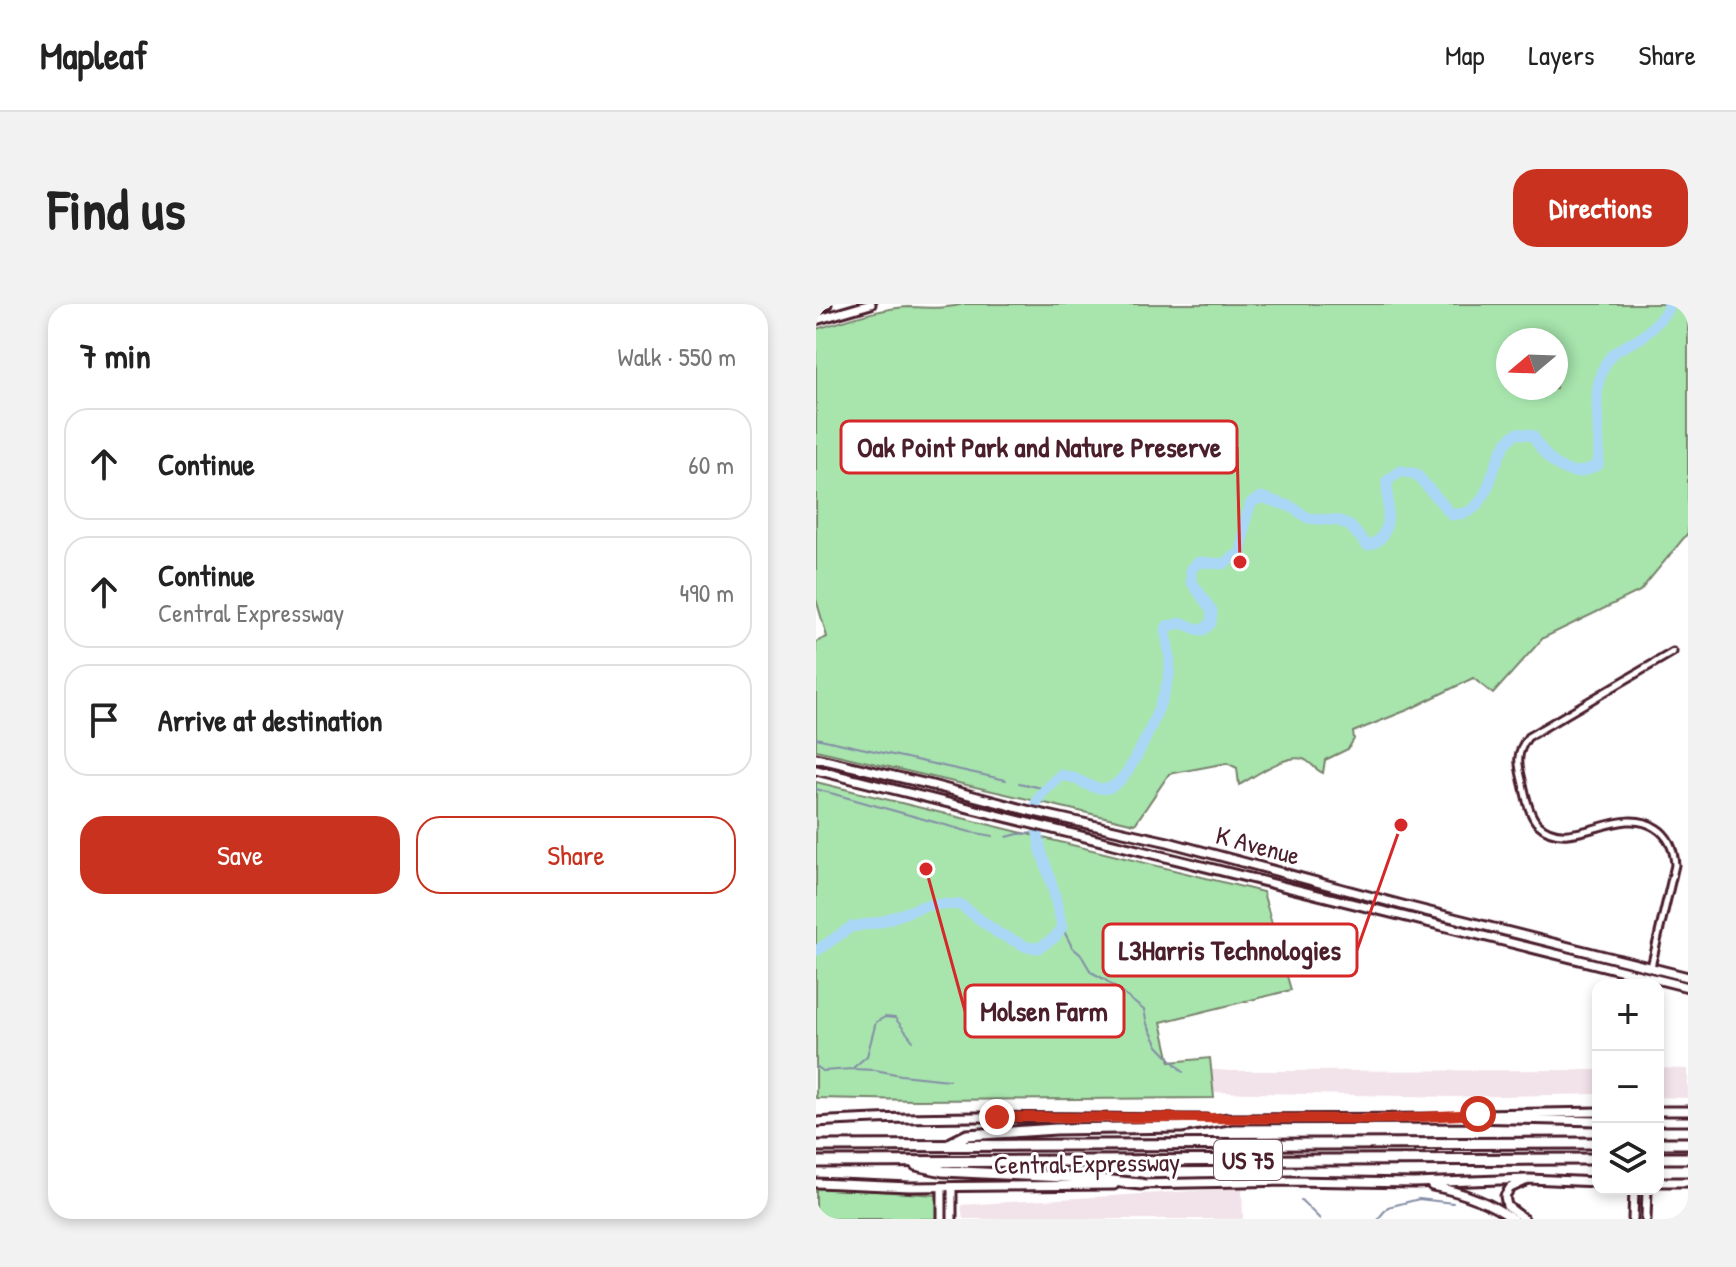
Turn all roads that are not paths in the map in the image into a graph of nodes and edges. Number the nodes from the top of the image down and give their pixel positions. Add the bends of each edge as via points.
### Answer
1 (827, 304) edge
2 (871, 304) edge
3 (816, 307) edge
4 (816, 320) edge
5 (1673, 652) dead end
6 (816, 758) edge
7 (816, 770) edge
8 (1233, 859) junction
9 (1229, 874) junction
10 (1342, 888) junction
11 (1340, 900) junction
12 (1433, 912) junction
13 (1431, 922) junction
14 (1651, 968) junction
15 (1688, 977) edge
16 (1638, 979) edge
17 (1643, 979) edge
18 (1656, 979) edge
19 (1664, 983) edge
20 (1688, 987) edge
21 (1664, 1111) edge
22 (1688, 1111) edge
23 (1592, 1112) edge
24 (1429, 1118) junction
25 (1228, 1119) junction
26 (1592, 1121) edge
27 (1664, 1121) edge
28 (1688, 1121) edge
29 (816, 1122) edge
30 (1592, 1143) edge
31 (1664, 1143) edge
32 (1688, 1143) edge
33 (947, 1145) junction
34 (816, 1146) edge
35 (1664, 1158) edge
36 (1688, 1158) edge
37 (1592, 1159) edge
38 (897, 1161) junction
39 (816, 1162) edge
40 (1529, 1179) junction
41 (1592, 1182) edge
42 (1664, 1182) edge
43 (1688, 1182) edge
44 (816, 1183) edge
45 (1414, 1183) junction
46 (1141, 1184) junction
47 (942, 1187) junction
48 (952, 1187) junction
49 (1634, 1195) edge
50 (1647, 1195) edge
51 (942, 1219) edge
52 (952, 1219) edge
53 (1513, 1219) edge
54 (1524, 1219) edge
55 (1633, 1219) edge
56 (1646, 1219) edge

1 - 3 main road
2 - 4 main road
5 - 14 street via 1528,737 1518,757 1531,812 1544,829 1578,833 1638,820 1664,833 1675,865
6 - 8 main road, K Avenue
7 - 9 main road, K Avenue
8 - 9 main road
8 - 10 main road, K Avenue
9 - 11 main road, K Avenue
10 - 11 main road
10 - 12 main road, K Avenue
11 - 13 main road, K Avenue
12 - 13 main road
12 - 14 main road, K Avenue
13 - 16 main road, K Avenue
14 - 15 main road, K Avenue
14 - 17 main road
14 - 18 main road
19 - 20 main road, K Avenue
21 - 22 main road
23 - 24 main road
24 - 25 main road, Central Expressway
24 - 26 main road, Central Expressway
25 - 29 main road, Central Expressway
25 - 33 highway via 1181,1127 967,1135
27 - 28 main road
30 - 33 highway, Central Expressway / US 75
31 - 32 highway
33 - 34 highway, Central Expressway / US 75
35 - 36 highway
37 - 38 highway, Central Expressway / US 75
38 - 39 highway, Central Expressway / US 75
38 - 46 highway via 943,1171
40 - 41 main road, Central Expressway
40 - 45 main road, Central Expressway
40 - 54 main road via 1505,1196 1507,1206
42 - 43 main road
44 - 47 main road, Central Expressway
45 - 46 main road, Central Expressway
45 - 53 main road via 1468,1195
46 - 48 main road, Central Expressway
47 - 48 main road, Central Expressway
47 - 51 main road
48 - 52 main road
49 - 55 main road
50 - 56 main road

